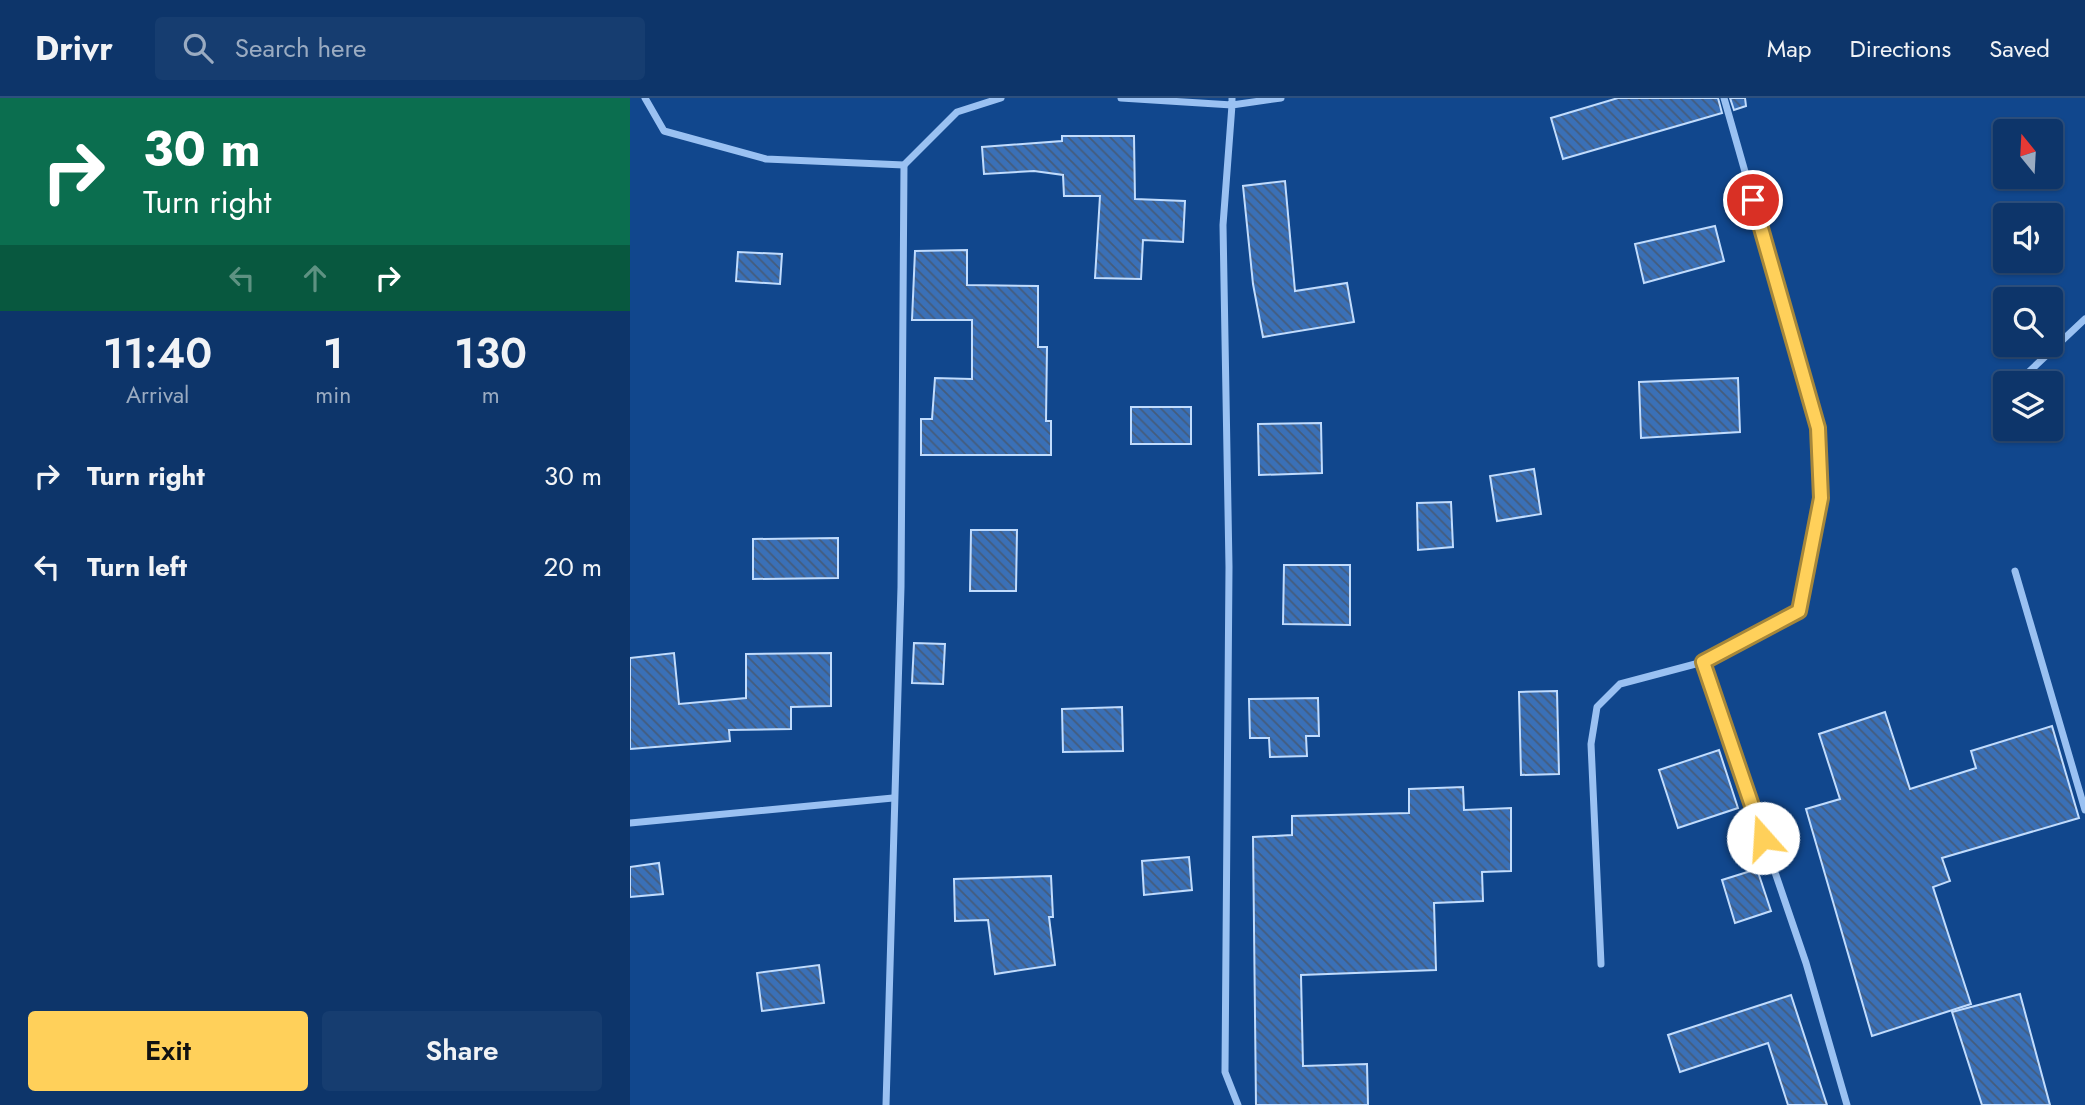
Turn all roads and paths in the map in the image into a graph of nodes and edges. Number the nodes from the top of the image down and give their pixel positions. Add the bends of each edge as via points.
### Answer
1 (645, 98) edge
2 (1001, 98) edge
3 (1121, 98) edge
4 (1281, 98) edge
5 (1724, 98) edge
6 (1232, 101) edge
7 (904, 165) junction
8 (2085, 319) edge
9 (2030, 371) edge
10 (2015, 571) dead end
11 (1703, 662) junction
12 (893, 798) junction
13 (2085, 810) edge
14 (630, 823) edge
15 (1601, 964) dead end
16 (886, 1105) edge
17 (1238, 1105) edge
18 (1847, 1105) edge

1 - 7 street via 664,131 766,159
2 - 7 street via 957,112
3 - 6 street
4 - 6 street
5 - 11 street via 1818,428 1821,498 1799,611
6 - 17 street via 1223,225 1228,567 1225,1072
7 - 12 street via 901,587
8 - 9 street
10 - 13 street
11 - 15 street via 1620,684 1597,708 1591,744
11 - 18 street via 1806,963
12 - 14 street
12 - 16 street

